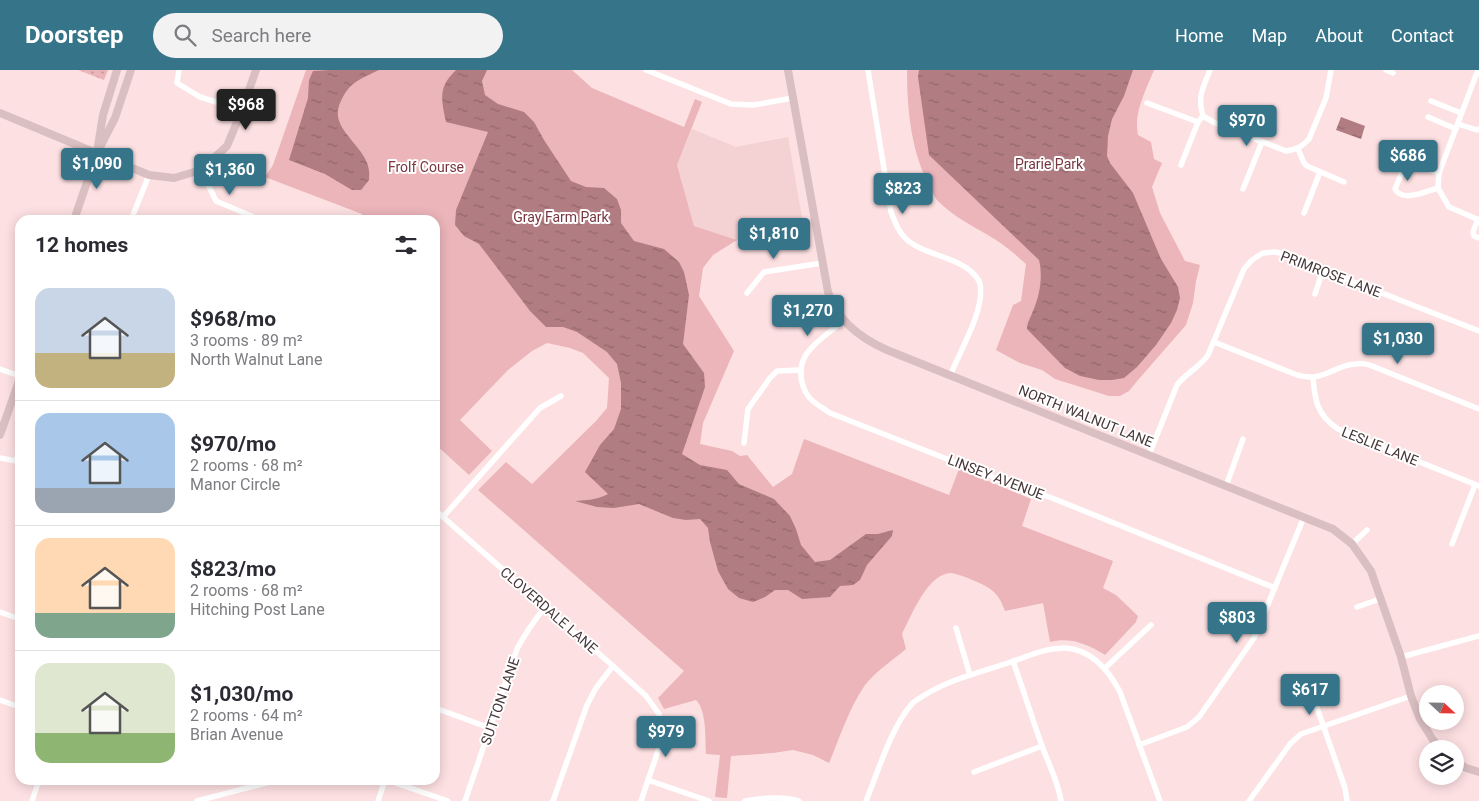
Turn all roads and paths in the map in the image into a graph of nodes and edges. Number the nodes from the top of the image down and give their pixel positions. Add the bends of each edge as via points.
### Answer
1 (117, 70) edge
2 (131, 70) edge
3 (179, 70) edge
4 (256, 70) edge
5 (646, 70) edge
6 (788, 70) edge
7 (868, 70) edge
8 (1210, 70) edge
9 (1331, 70) edge
10 (1386, 70) edge
11 (1478, 70) edge
12 (1393, 73) dead end
13 (793, 98) junction
14 (1430, 101) dead end
15 (1148, 103) dead end
16 (242, 110) junction
17 (0, 113) edge
18 (1461, 113) junction
19 (1203, 116) junction
20 (1428, 117) dead end
21 (1198, 122) junction
22 (1457, 126) junction
23 (1479, 129) edge
24 (1262, 142) junction
25 (1298, 149) junction
26 (98, 153) junction
27 (1181, 165) dead end
28 (201, 170) junction
29 (1320, 172) junction
30 (1439, 172) junction
31 (149, 175) junction
32 (1344, 182) dead end
33 (1438, 188) junction
34 (1243, 189) dead end
35 (1304, 214) dead end
36 (76, 215) edge
37 (133, 215) edge
38 (249, 215) edge
39 (1478, 219) edge
40 (1479, 238) edge
41 (822, 263) junction
42 (1323, 270) junction
43 (748, 293) dead end
44 (1315, 294) dead end
45 (844, 320) junction
46 (1479, 331) edge
47 (1214, 342) junction
48 (0, 369) edge
49 (800, 370) junction
50 (15, 375) edge
51 (950, 376) junction
52 (1313, 378) junction
53 (15, 392) edge
54 (561, 396) dead end
55 (1479, 409) edge
56 (0, 435) edge
57 (1243, 439) dead end
58 (744, 443) dead end
59 (1149, 454) junction
60 (0, 458) edge
61 (15, 461) edge
62 (1226, 486) junction
63 (1477, 486) edge
64 (440, 514) edge
65 (443, 517) junction
66 (1304, 518) junction
67 (1367, 530) dead end
68 (1352, 544) junction
69 (1452, 544) dead end
70 (1275, 588) junction
71 (1380, 599) junction
72 (546, 607) junction
73 (1357, 607) dead end
74 (0, 612) edge
75 (15, 617) edge
76 (1151, 625) dead end
77 (956, 628) dead end
78 (1479, 636) edge
79 (1401, 657) junction
80 (1013, 661) junction
81 (613, 666) junction
82 (1105, 668) junction
83 (970, 675) junction
84 (1411, 696) junction
85 (1314, 699) dead end
86 (0, 700) edge
87 (15, 705) edge
88 (440, 710) edge
89 (1324, 726) junction
90 (490, 728) junction
91 (1433, 740) edge
92 (1139, 745) junction
93 (1042, 746) junction
94 (1464, 767) edge
95 (974, 772) dead end
96 (1479, 772) edge
97 (648, 780) junction
98 (38, 785) edge
99 (258, 785) edge
100 (384, 785) edge
101 (401, 785) edge
102 (33, 801) edge
103 (197, 801) edge
104 (378, 801) edge
105 (448, 801) edge
106 (465, 801) edge
107 (553, 801) edge
108 (641, 801) edge
109 (709, 801) edge
110 (745, 801) edge
111 (799, 801) edge
112 (866, 801) edge
113 (1061, 801) edge
114 (1160, 801) edge
115 (1249, 801) edge
116 (1347, 801) edge

1 - 26 street via 103,115
2 - 26 street via 115,118
3 - 16 street via 178,83 200,97
4 - 16 street
5 - 13 street via 731,104 754,105
6 - 13 street, NORTH WALNUT LANE
7 - 51 street via 890,206 897,227 906,239 958,263 980,282 977,313
8 - 19 street via 1200,94
9 - 25 street via 1326,98 1312,133
10 - 12 street
11 - 18 street
13 - 41 street, NORTH WALNUT LANE
14 - 18 street
15 - 21 street
16 - 28 street via 227,146
17 - 26 street
18 - 22 street
19 - 21 street
19 - 24 street
20 - 22 street
21 - 27 street
22 - 23 street
22 - 30 street
24 - 25 street via 1286,150
24 - 34 street
25 - 29 street via 1304,163
26 - 31 street
26 - 36 street
28 - 31 street via 174,178
28 - 38 street via 216,201
29 - 32 street
29 - 35 street
30 - 33 street
30 - 33 street via 1409,163 1405,165 1395,189 1410,196
31 - 37 street
33 - 39 street via 1449,206
39 - 40 street via 1473,232
41 - 43 street via 764,272
41 - 45 street, NORTH WALNUT LANE via 831,300
42 - 44 street
42 - 46 street, PRIMROSE LANE
42 - 47 street, PRIMROSE LANE via 1279,252 1258,256 1242,273
45 - 49 street via 809,350
45 - 51 street, NORTH WALNUT LANE via 869,342
47 - 52 street via 1297,375
47 - 59 street, PRIMROSE LANE via 1207,357 1177,385
48 - 50 street
49 - 58 street via 777,371 770,378 748,409
49 - 70 street, LINSEY AVENUE via 807,394 830,413
51 - 59 street, NORTH WALNUT LANE
52 - 55 street via 1351,364 1366,364
52 - 63 street, LESLIE LANE via 1318,406 1327,421 1338,429
53 - 56 street
54 - 65 street via 540,408
57 - 62 street
59 - 62 street, NORTH WALNUT LANE
60 - 61 street
62 - 66 street, NORTH WALNUT LANE
63 - 69 street
64 - 65 street, CLOVERDALE LANE
65 - 72 street, CLOVERDALE LANE
66 - 68 street, NORTH WALNUT LANE via 1332,529
66 - 70 street
67 - 68 street
68 - 71 street, NORTH WALNUT LANE via 1372,571
70 - 92 street via 1254,638 1199,717 1187,726
71 - 73 street
71 - 79 street, NORTH WALNUT LANE
72 - 81 street, CLOVERDALE LANE
72 - 90 street, SUTTON LANE via 522,638
74 - 75 street
76 - 82 street
77 - 83 street
78 - 79 street
79 - 84 street, NORTH WALNUT LANE
80 - 82 street via 1038,651 1067,648 1087,654
80 - 83 street
80 - 93 street
81 - 97 street, CLOVERDALE LANE via 646,696 659,714 662,736
81 - 107 street via 586,705
82 - 92 street via 1120,692
83 - 112 street via 934,689 912,704 897,724
84 - 89 street
84 - 91 street, NORTH WALNUT LANE via 1420,720
85 - 89 street
86 - 87 street
88 - 90 street
89 - 115 street via 1301,734 1290,744
89 - 116 street
90 - 106 street, SUTTON LANE
92 - 114 street
93 - 95 street
93 - 113 street via 1059,787
94 - 96 street
97 - 108 street
97 - 109 street
98 - 102 street
99 - 103 street
100 - 104 street
101 - 105 street
110 - 111 street via 759,798

